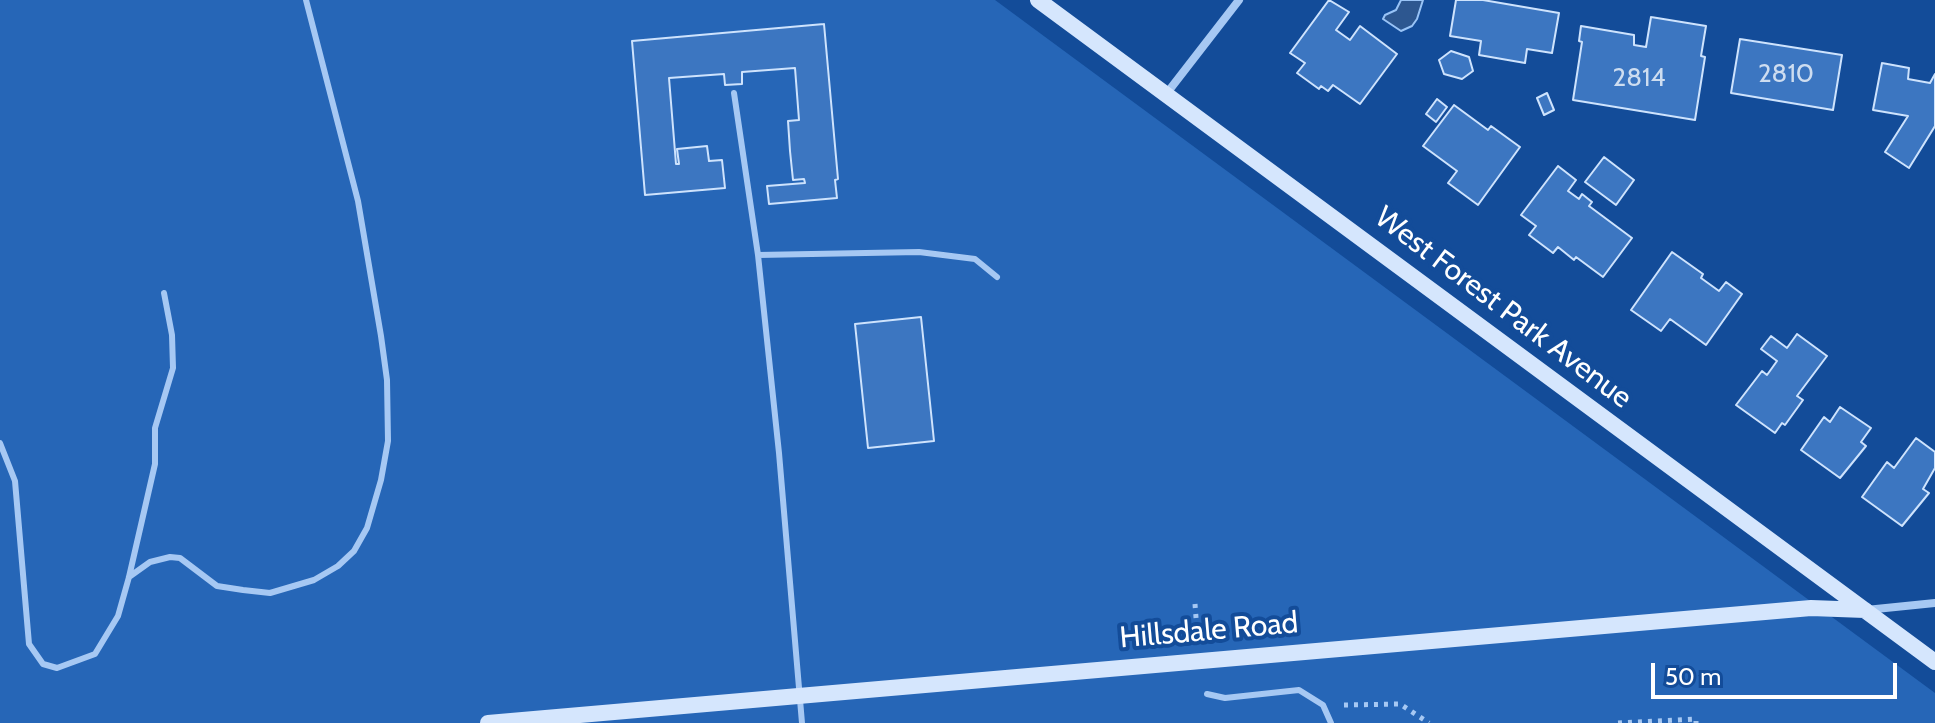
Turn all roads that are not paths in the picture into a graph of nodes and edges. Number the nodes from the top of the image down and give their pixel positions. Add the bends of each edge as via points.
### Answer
1 (306, 0) edge
2 (1038, 0) edge
3 (1239, 0) edge
4 (734, 93) dead end
5 (1167, 93) junction
6 (758, 255) junction
7 (997, 277) dead end
8 (164, 293) dead end
9 (0, 443) edge
10 (129, 577) junction
11 (1935, 603) edge
12 (1865, 610) junction
13 (1935, 662) edge
14 (1207, 694) dead end
15 (799, 695) junction
16 (488, 723) edge
17 (802, 723) edge
18 (1331, 723) edge

1 - 10 lane via 358,201 387,380 388,441 367,528 338,566 314,580 270,593 217,586 180,558 150,562
2 - 5 main road, West Forest Park Avenue
3 - 5 street
4 - 6 lane
5 - 12 main road, West Forest Park Avenue
6 - 7 lane via 919,252 975,259
6 - 15 lane
8 - 10 lane via 173,368 155,428 155,464
9 - 10 lane via 15,481 29,644 43,664 57,668 95,654 118,616
11 - 12 street, Hillsdale Road
12 - 13 main road, West Forest Park Avenue
12 - 15 main road, Hillsdale Road via 1811,608
14 - 18 lane via 1225,698 1299,690 1323,705
15 - 16 main road, Hillsdale Road
15 - 17 lane

